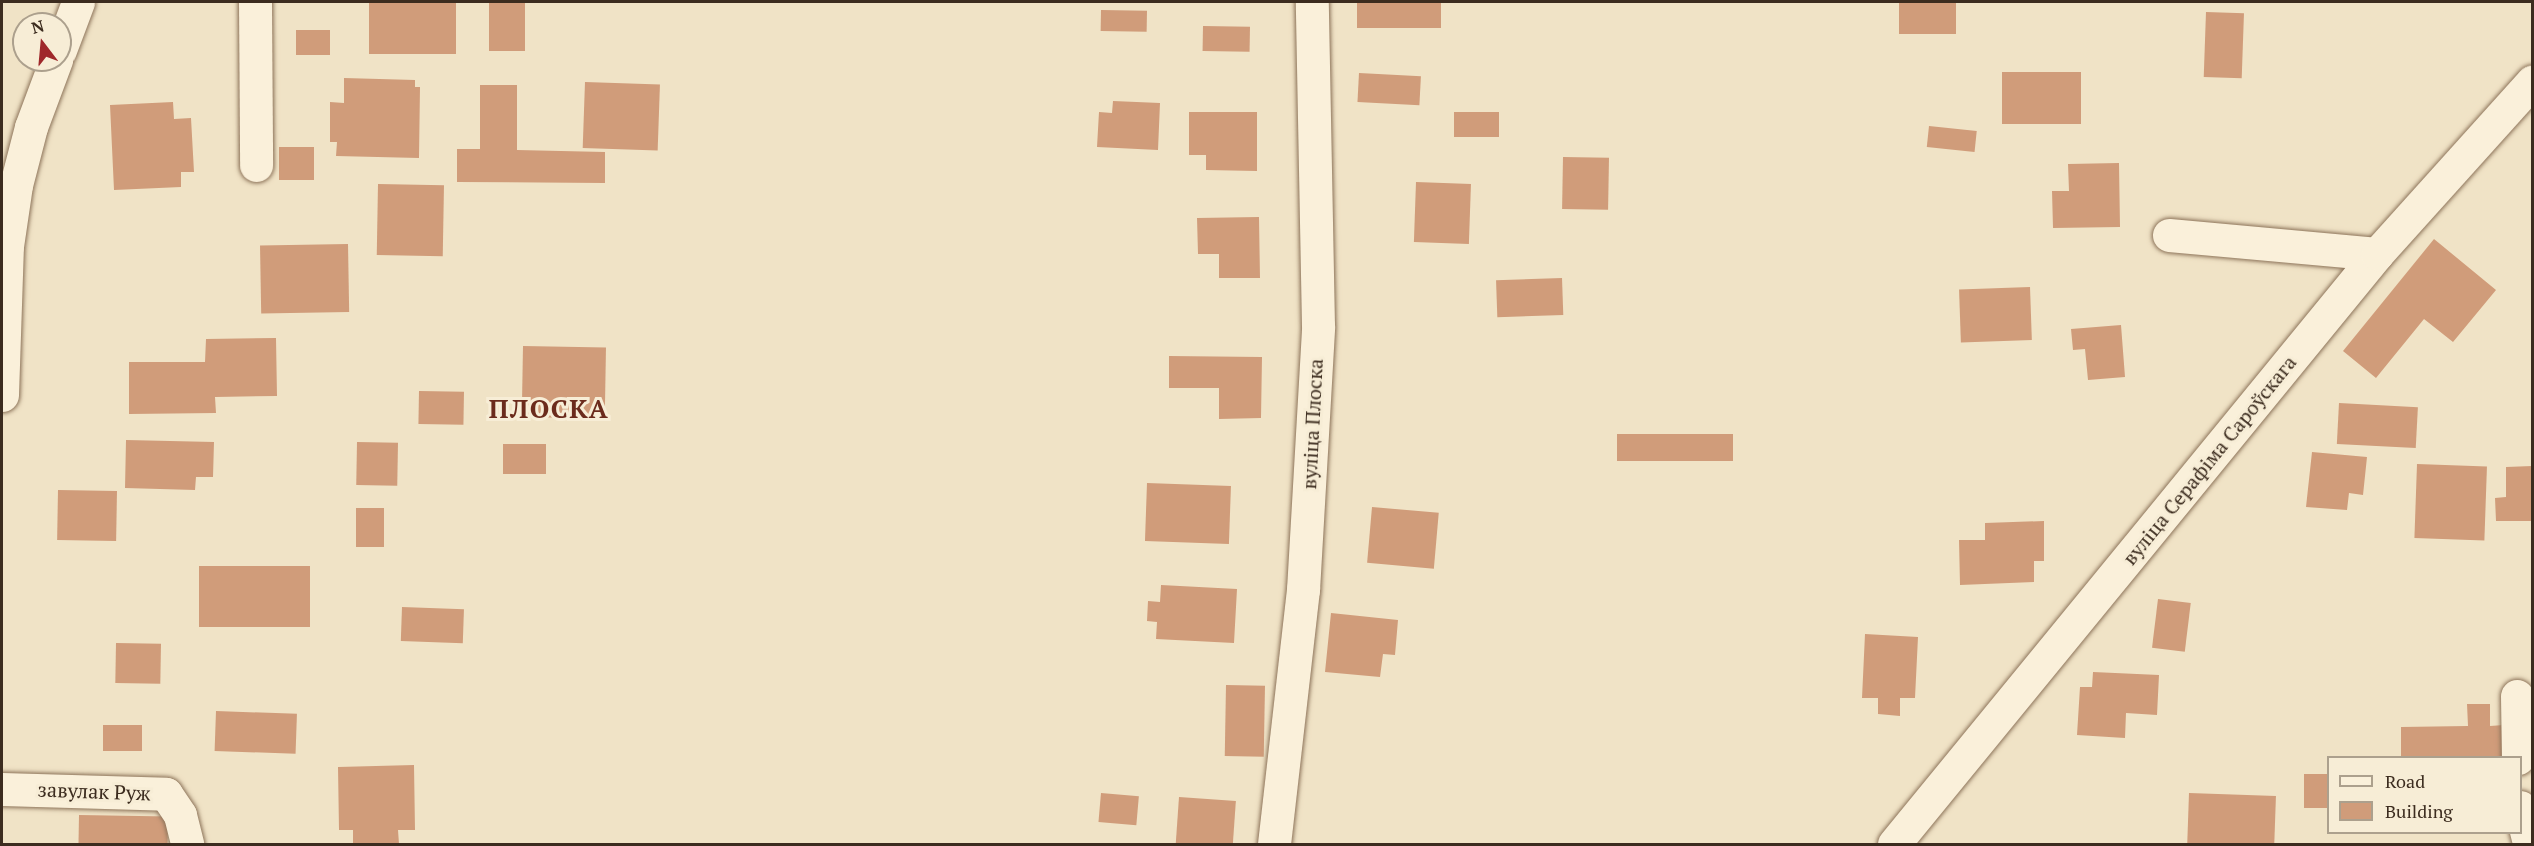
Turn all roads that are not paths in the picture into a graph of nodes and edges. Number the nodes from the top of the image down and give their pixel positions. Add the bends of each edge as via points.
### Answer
1 (78, 2) edge
2 (255, 2) edge
3 (1312, 2) edge
4 (72, 18) edge
5 (52, 72) edge
6 (2532, 82) edge
7 (256, 165) dead end
8 (2169, 235) dead end
9 (2377, 255) junction
10 (2, 395) edge
11 (2517, 696) dead end
12 (2518, 756) edge
13 (2, 789) edge
14 (2522, 815) edge
15 (187, 844) edge
16 (1274, 844) edge
17 (1894, 844) edge
18 (2529, 844) edge

1 - 4 street
2 - 7 street
3 - 16 street, вуліца Плоска via 1318,326 1303,590
5 - 10 street via 31,127 13,206 7,246
6 - 9 street, вуліца Серафіма Сароўскага
8 - 9 street
9 - 17 street, вуліца Серафіма Сароўскага
11 - 12 street
13 - 15 street, завулак Руж via 166,794 180,815
14 - 18 street

